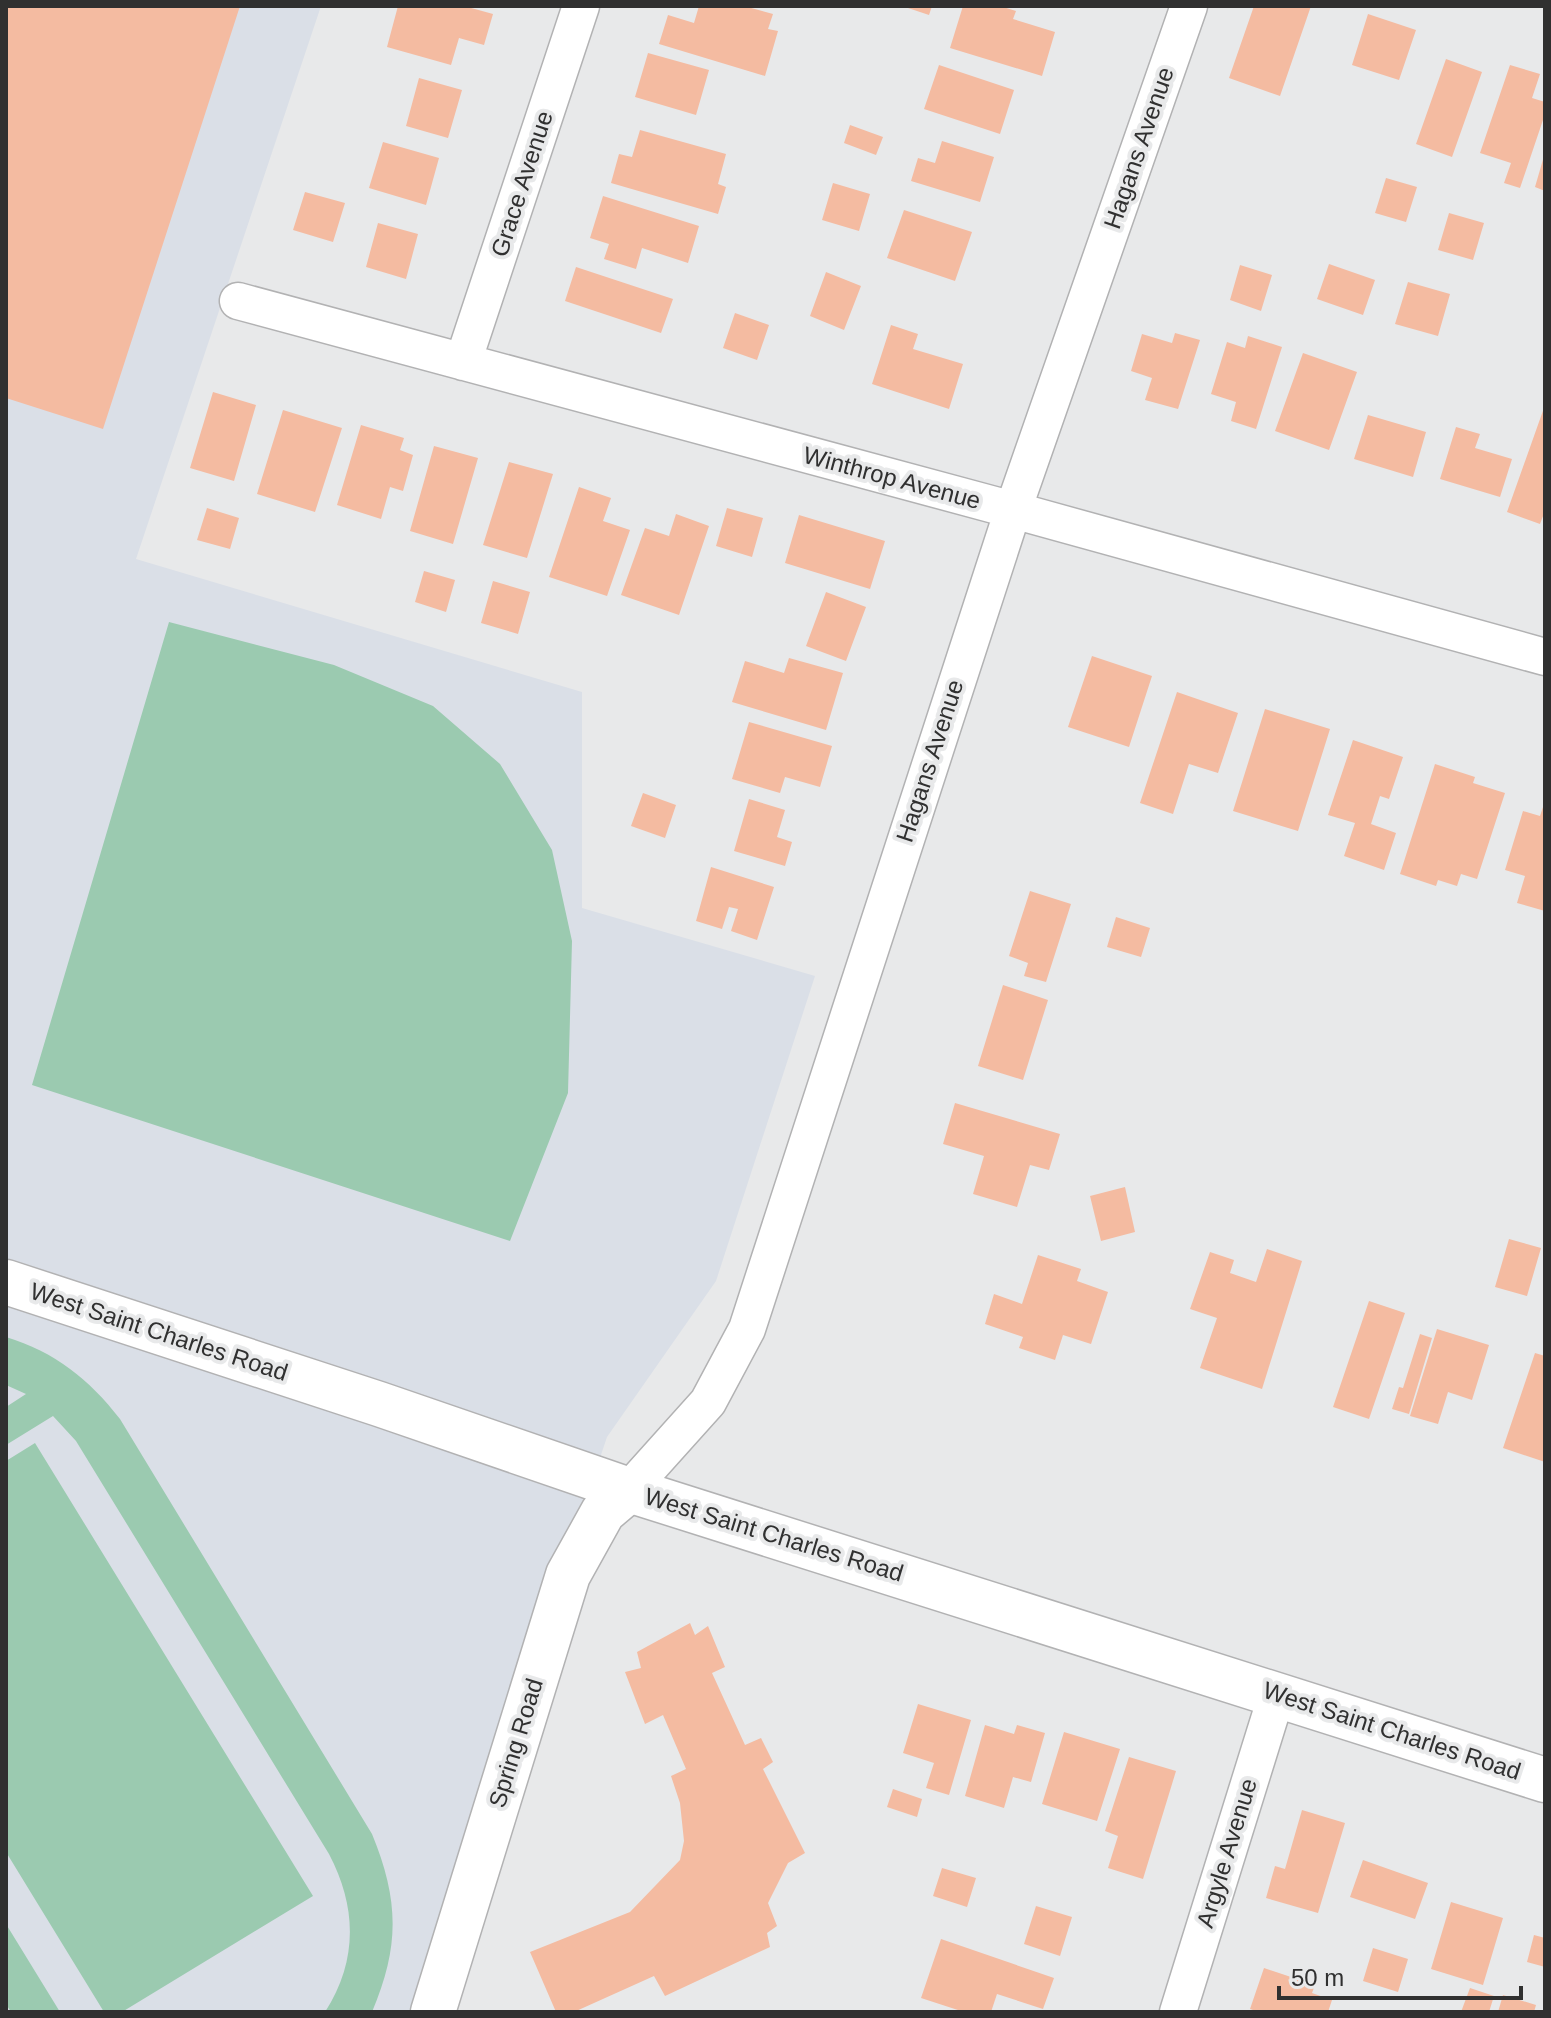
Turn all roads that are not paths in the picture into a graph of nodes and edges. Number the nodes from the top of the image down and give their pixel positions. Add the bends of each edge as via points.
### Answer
1 (581, 6) edge
2 (1189, 6) edge
3 (238, 301) dead end
4 (463, 362) junction
5 (1013, 510) junction
6 (1545, 657) edge
7 (6, 1282) edge
8 (629, 1490) junction
9 (1277, 1694) junction
10 (1545, 1780) edge
11 (433, 2012) edge
12 (1178, 2012) edge

1 - 4 street, Grace Avenue
2 - 5 street, Hagans Avenue
3 - 4 street, Winthrop Avenue
4 - 5 street, Winthrop Avenue
5 - 6 street, Winthrop Avenue
5 - 8 street, Hagans Avenue via 747,1329 708,1402
7 - 8 main road, West Saint Charles Road
8 - 9 main road, West Saint Charles Road
8 - 11 main road, Spring Road via 603,1512 568,1575
9 - 10 main road, West Saint Charles Road
9 - 12 street, Argyle Avenue

